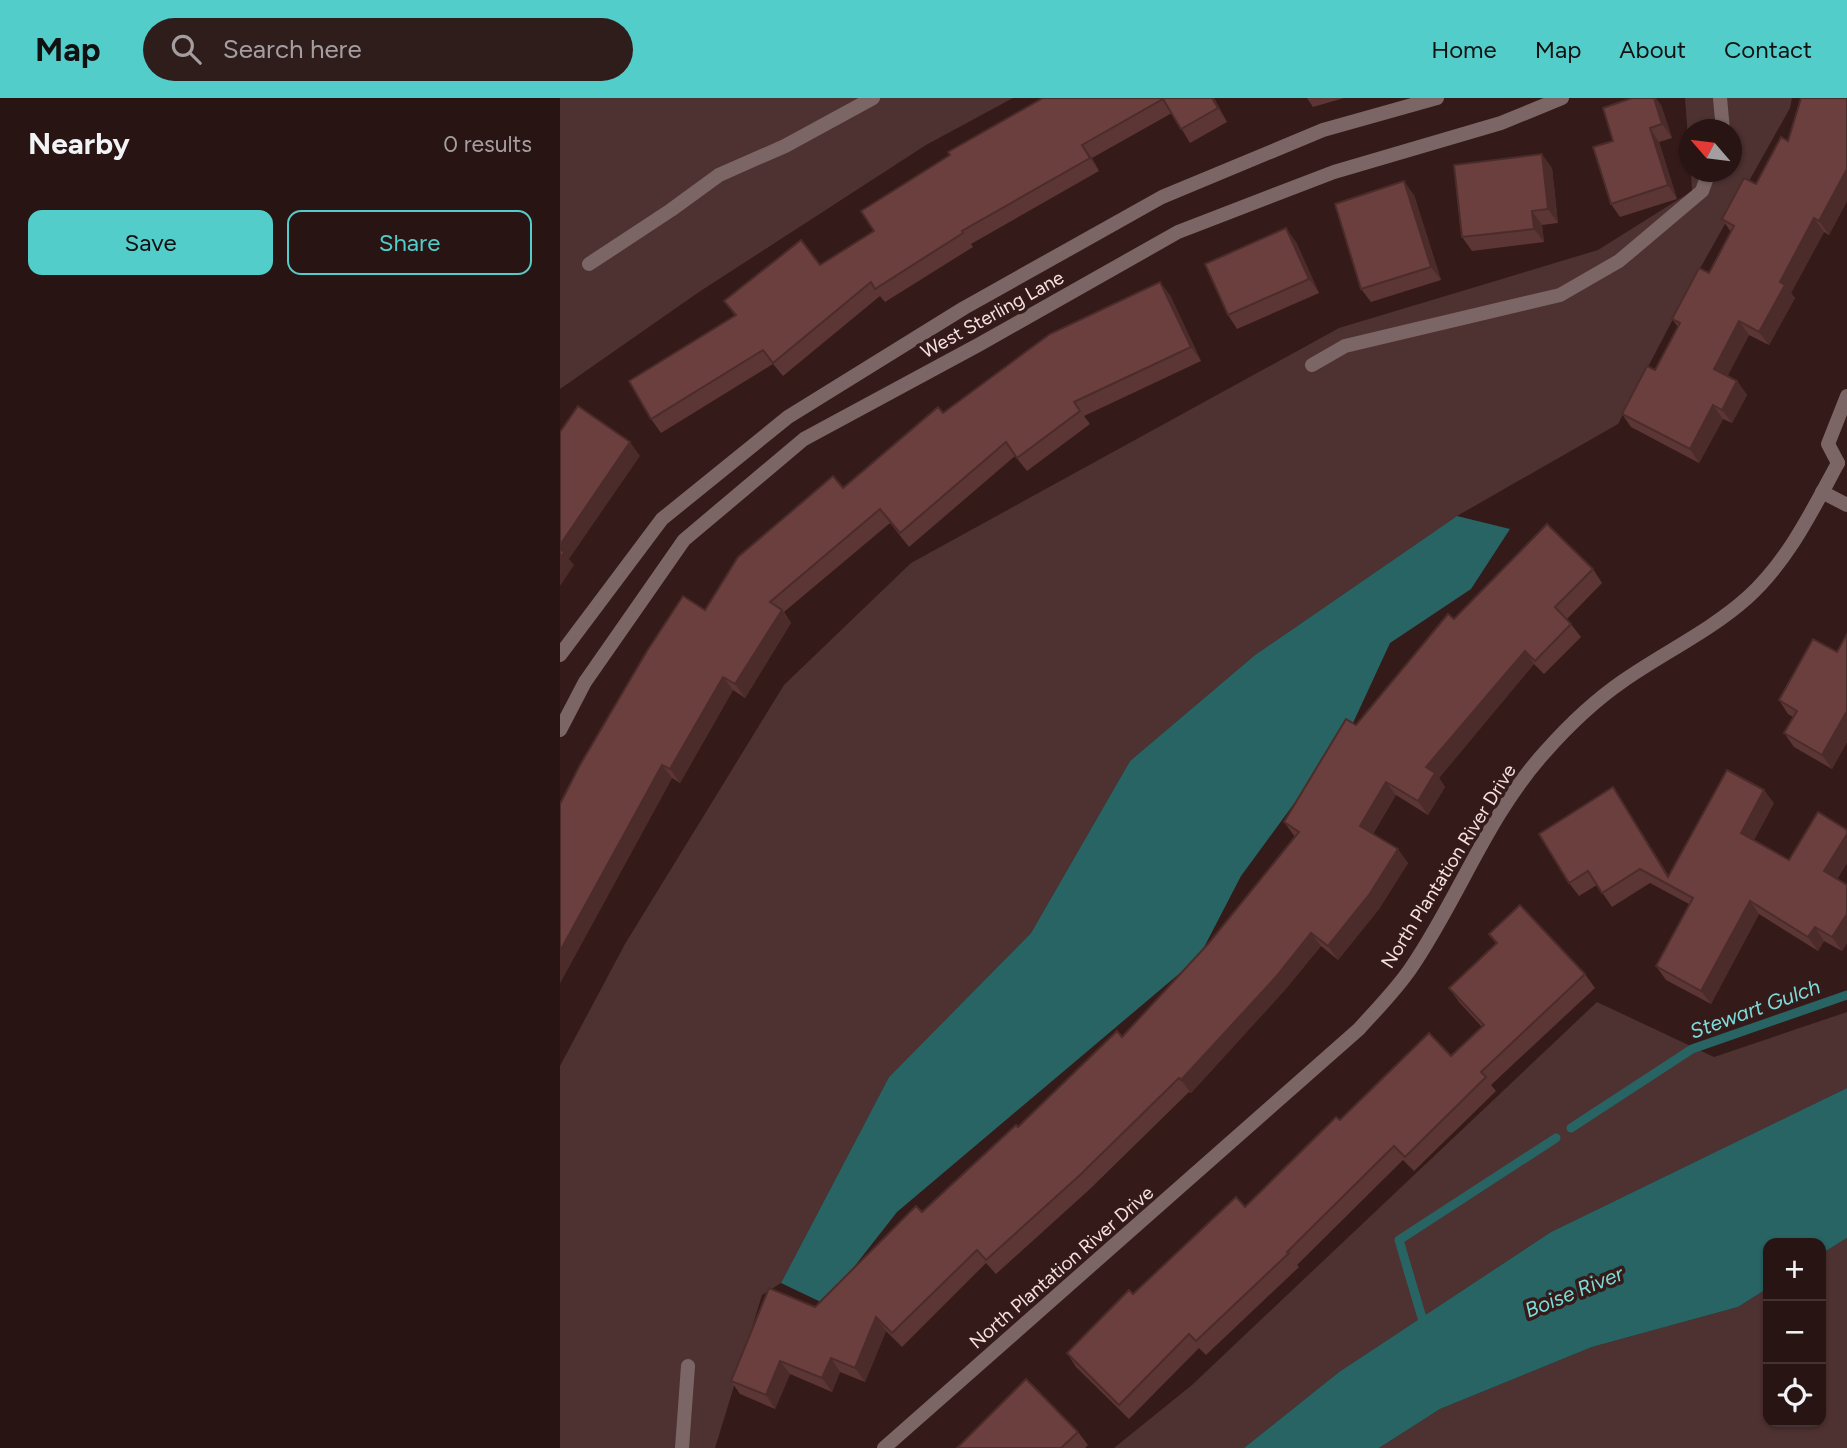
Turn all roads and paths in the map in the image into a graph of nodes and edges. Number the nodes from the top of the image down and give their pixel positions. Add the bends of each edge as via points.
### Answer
1 (873, 98) edge
2 (1437, 98) edge
3 (1562, 98) edge
4 (1720, 98) edge
5 (1722, 119) edge
6 (1705, 182) edge
7 (589, 264) dead end
8 (1312, 365) dead end
9 (1847, 396) edge
10 (1842, 463) edge
11 (1822, 492) junction
12 (1847, 505) edge
13 (560, 655) edge
14 (560, 730) edge
15 (688, 1366) dead end
16 (682, 1448) edge
17 (884, 1448) edge

1 - 7 street via 785,146 719,175
2 - 13 street, West Sterling Lane via 1323,130 1162,197 964,308 800,410 663,519
3 - 14 street, West Sterling Lane via 1501,123 1334,172 1178,232 804,439 684,540 585,682
4 - 5 street
6 - 8 street via 1702,191 1619,261 1560,295 1345,346
9 - 10 street, North Plantation River Drive via 1828,444
10 - 11 street, North Plantation River Drive
11 - 12 street
11 - 17 street, North Plantation River Drive via 1792,547 1745,600 1623,681 1543,754 1483,839 1410,969 1360,1029
15 - 16 street

